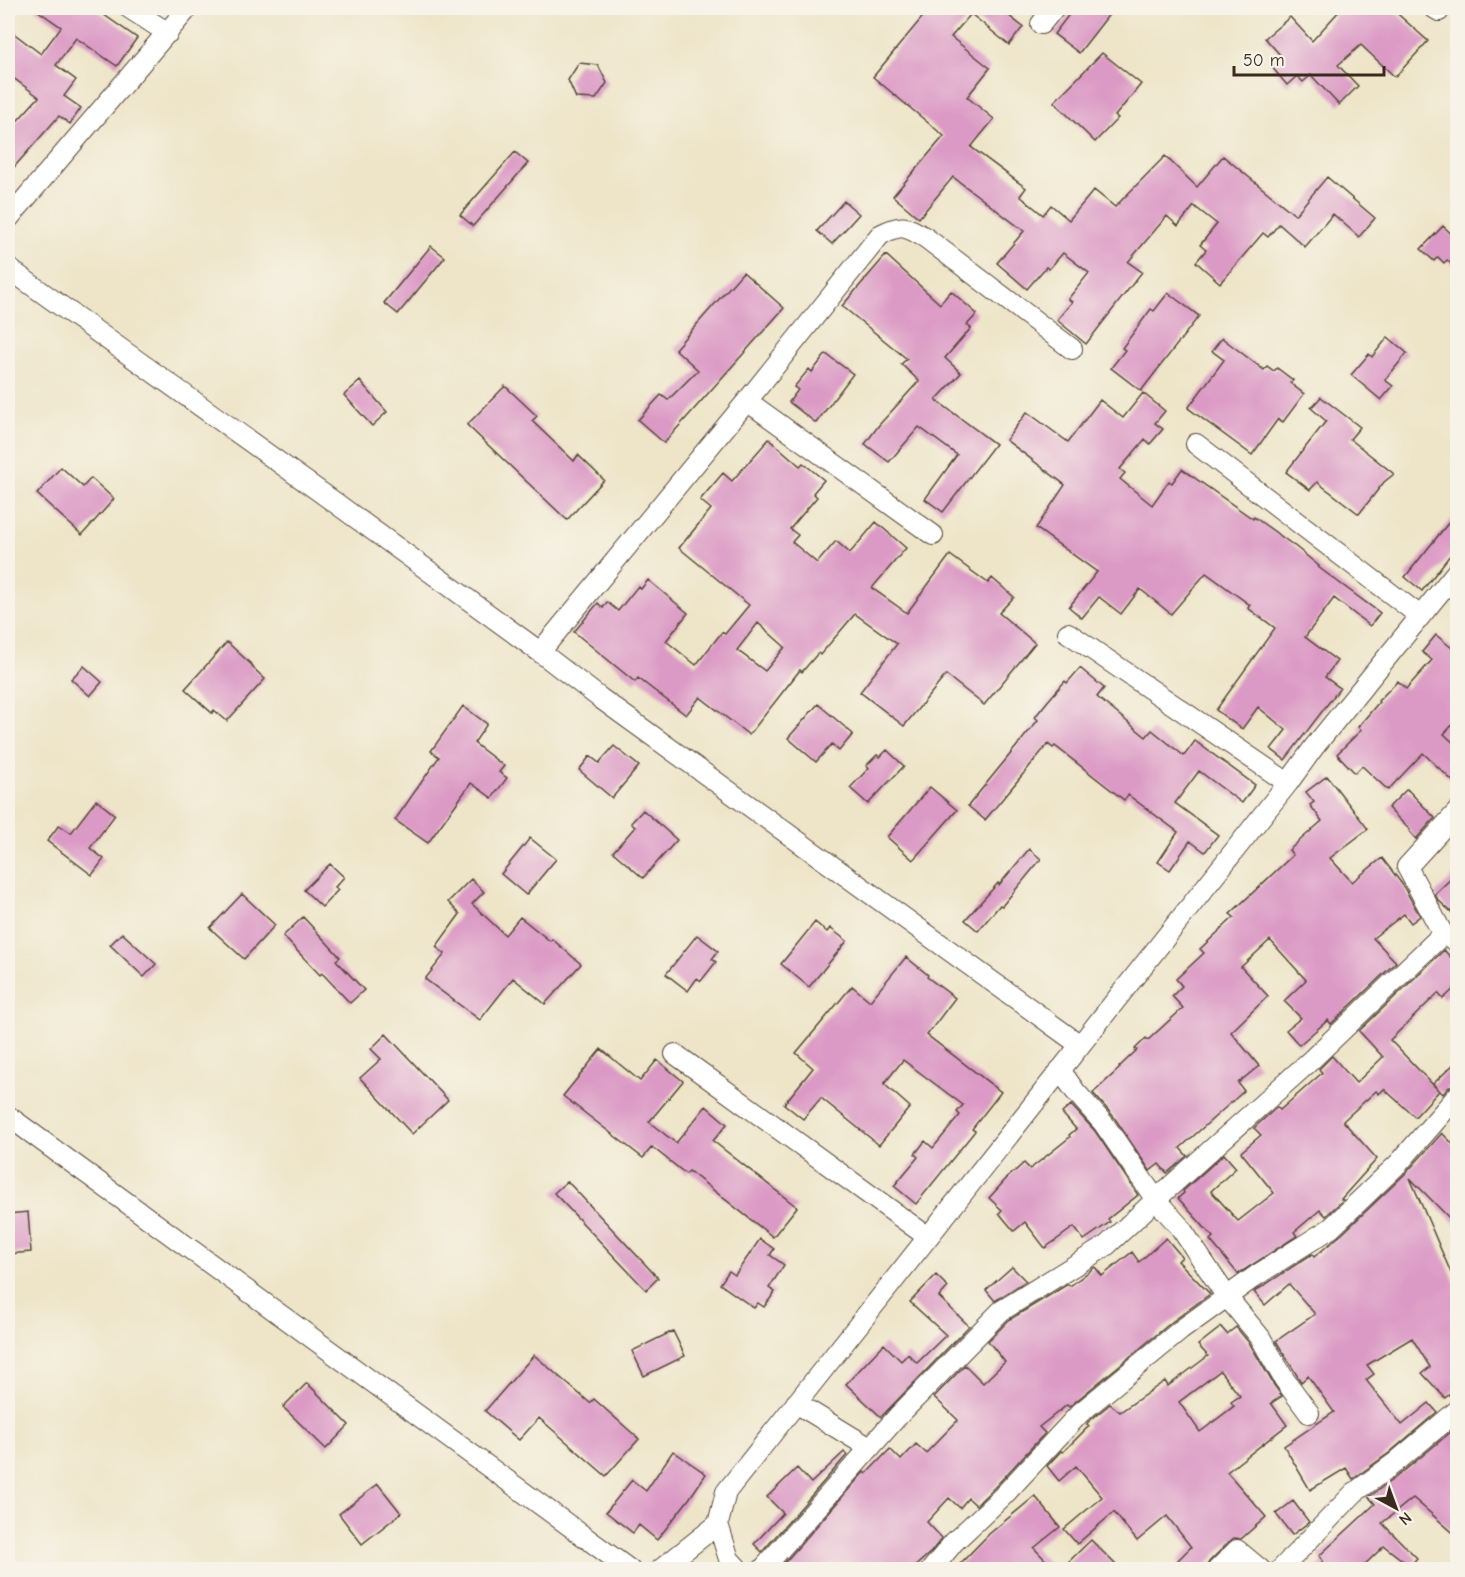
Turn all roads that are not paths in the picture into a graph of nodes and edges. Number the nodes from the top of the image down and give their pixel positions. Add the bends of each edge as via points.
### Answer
1 (129, 8) edge
2 (188, 8) edge
3 (1054, 8) edge
4 (1041, 24) dead end
5 (168, 33) junction
6 (8, 219) edge
7 (8, 268) edge
8 (1072, 349) dead end
9 (747, 401) junction
10 (1196, 444) dead end
11 (933, 535) dead end
12 (1458, 570) edge
13 (1420, 616) junction
14 (1068, 633) dead end
15 (540, 652) junction
16 (1288, 783) junction
17 (1458, 811) edge
18 (1450, 938) edge
19 (1080, 1044) junction
20 (675, 1054) dead end
21 (1060, 1070) junction
22 (1458, 1095) edge
23 (8, 1116) edge
24 (1156, 1200) junction
25 (928, 1237) junction
26 (1227, 1296) junction
27 (796, 1403) junction
28 (1458, 1410) edge
29 (1309, 1413) dead end
30 (870, 1448) junction
31 (718, 1524) junction
32 (630, 1569) edge
33 (660, 1569) edge
34 (739, 1569) edge
35 (762, 1569) edge
36 (931, 1569) edge
37 (1217, 1569) edge
38 (1261, 1569) edge
39 (1280, 1569) edge

1 - 5 street
2 - 5 street
3 - 4 street
5 - 6 street
7 - 15 street
8 - 9 street via 926,238 909,228 894,228 880,235
9 - 11 street
9 - 15 street
10 - 13 street
12 - 13 street
13 - 16 street
14 - 16 street
15 - 19 street
16 - 19 street
17 - 18 street via 1407,867
18 - 24 street
19 - 21 street
20 - 25 street
21 - 24 street via 1104,1124
21 - 25 street
22 - 26 street via 1399,1163 1331,1228
23 - 32 street
24 - 26 street via 1180,1227
24 - 30 street via 1106,1246 1001,1311
25 - 27 street
26 - 29 street via 1260,1337
26 - 36 street via 1080,1413
27 - 30 street
27 - 31 street via 726,1492
28 - 39 street via 1354,1493
30 - 35 street
31 - 33 street
31 - 34 street via 729,1559
37 - 38 street via 1237,1550

